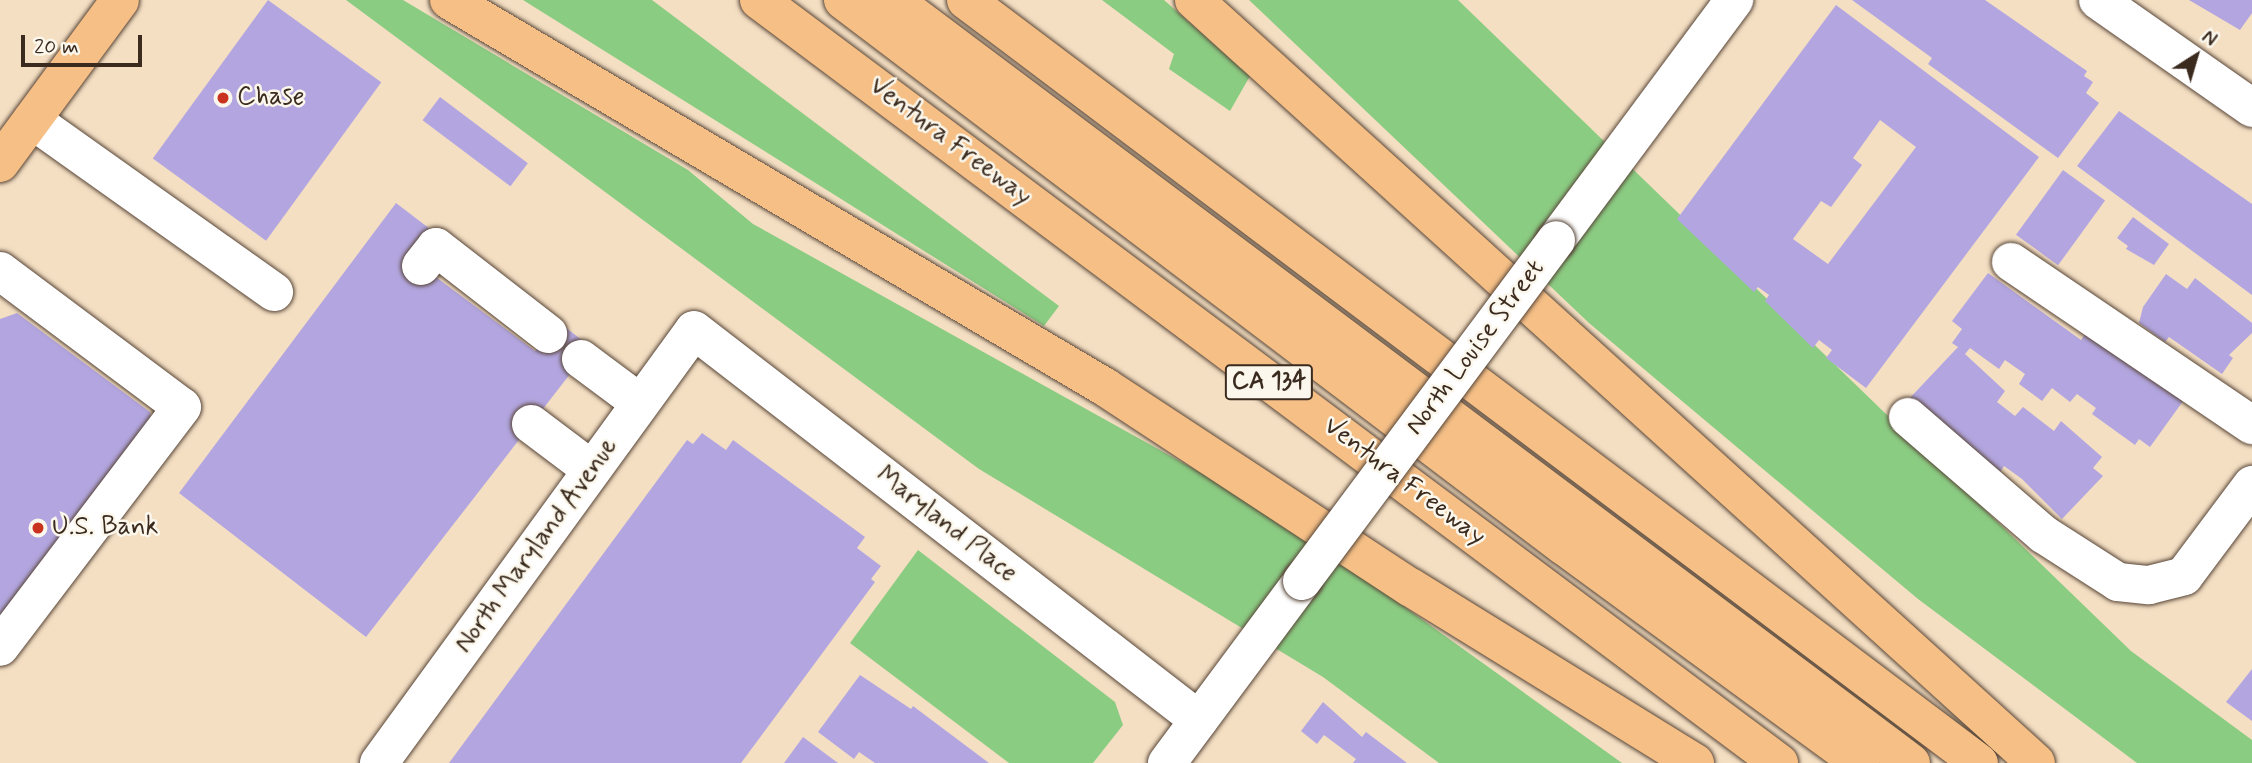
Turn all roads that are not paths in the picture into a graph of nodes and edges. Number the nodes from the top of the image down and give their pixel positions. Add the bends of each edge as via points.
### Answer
1 (120, 0) edge
2 (449, 0) edge
3 (759, 0) edge
4 (843, 0) edge
5 (892, 0) edge
6 (966, 0) edge
7 (1194, 0) edge
8 (1734, 0) edge
9 (2098, 0) edge
10 (2252, 108) edge
11 (32, 120) junction
12 (0, 163) edge
13 (2011, 261) dead end
14 (421, 266) dead end
15 (0, 271) edge
16 (274, 292) dead end
17 (694, 330) joint
18 (548, 334) dead end
19 (581, 359) dead end
20 (640, 403) junction
21 (1908, 417) dead end
22 (531, 424) dead end
23 (2252, 425) edge
24 (592, 470) junction
25 (2252, 485) edge
26 (0, 647) edge
27 (1199, 720) junction
28 (379, 763) edge
29 (1167, 763) edge
30 (1695, 763) edge
31 (1779, 763) edge
32 (1860, 763) edge
33 (1911, 763) edge
34 (1979, 763) edge
35 (2036, 763) edge

1 - 11 main road
2 - 30 main road via 1105,387 1410,587
3 - 31 main road, Ventura Freeway / CA 134
4 - 32 main road via 1564,546
5 - 33 main road
6 - 34 main road
7 - 35 main road
8 - 27 street, North Louise Street, bridge
9 - 10 street
11 - 12 main road
11 - 16 street
13 - 23 street
14 - 18 street via 436,247
15 - 26 street via 182,407
17 - 20 street, North Maryland Avenue
17 - 27 street, Maryland Place
19 - 20 street
20 - 24 street, North Maryland Avenue
21 - 25 street via 2043,534 2118,582 2149,585 2184,576
22 - 24 street
24 - 28 street, North Maryland Avenue
27 - 29 street, North Louise Street

